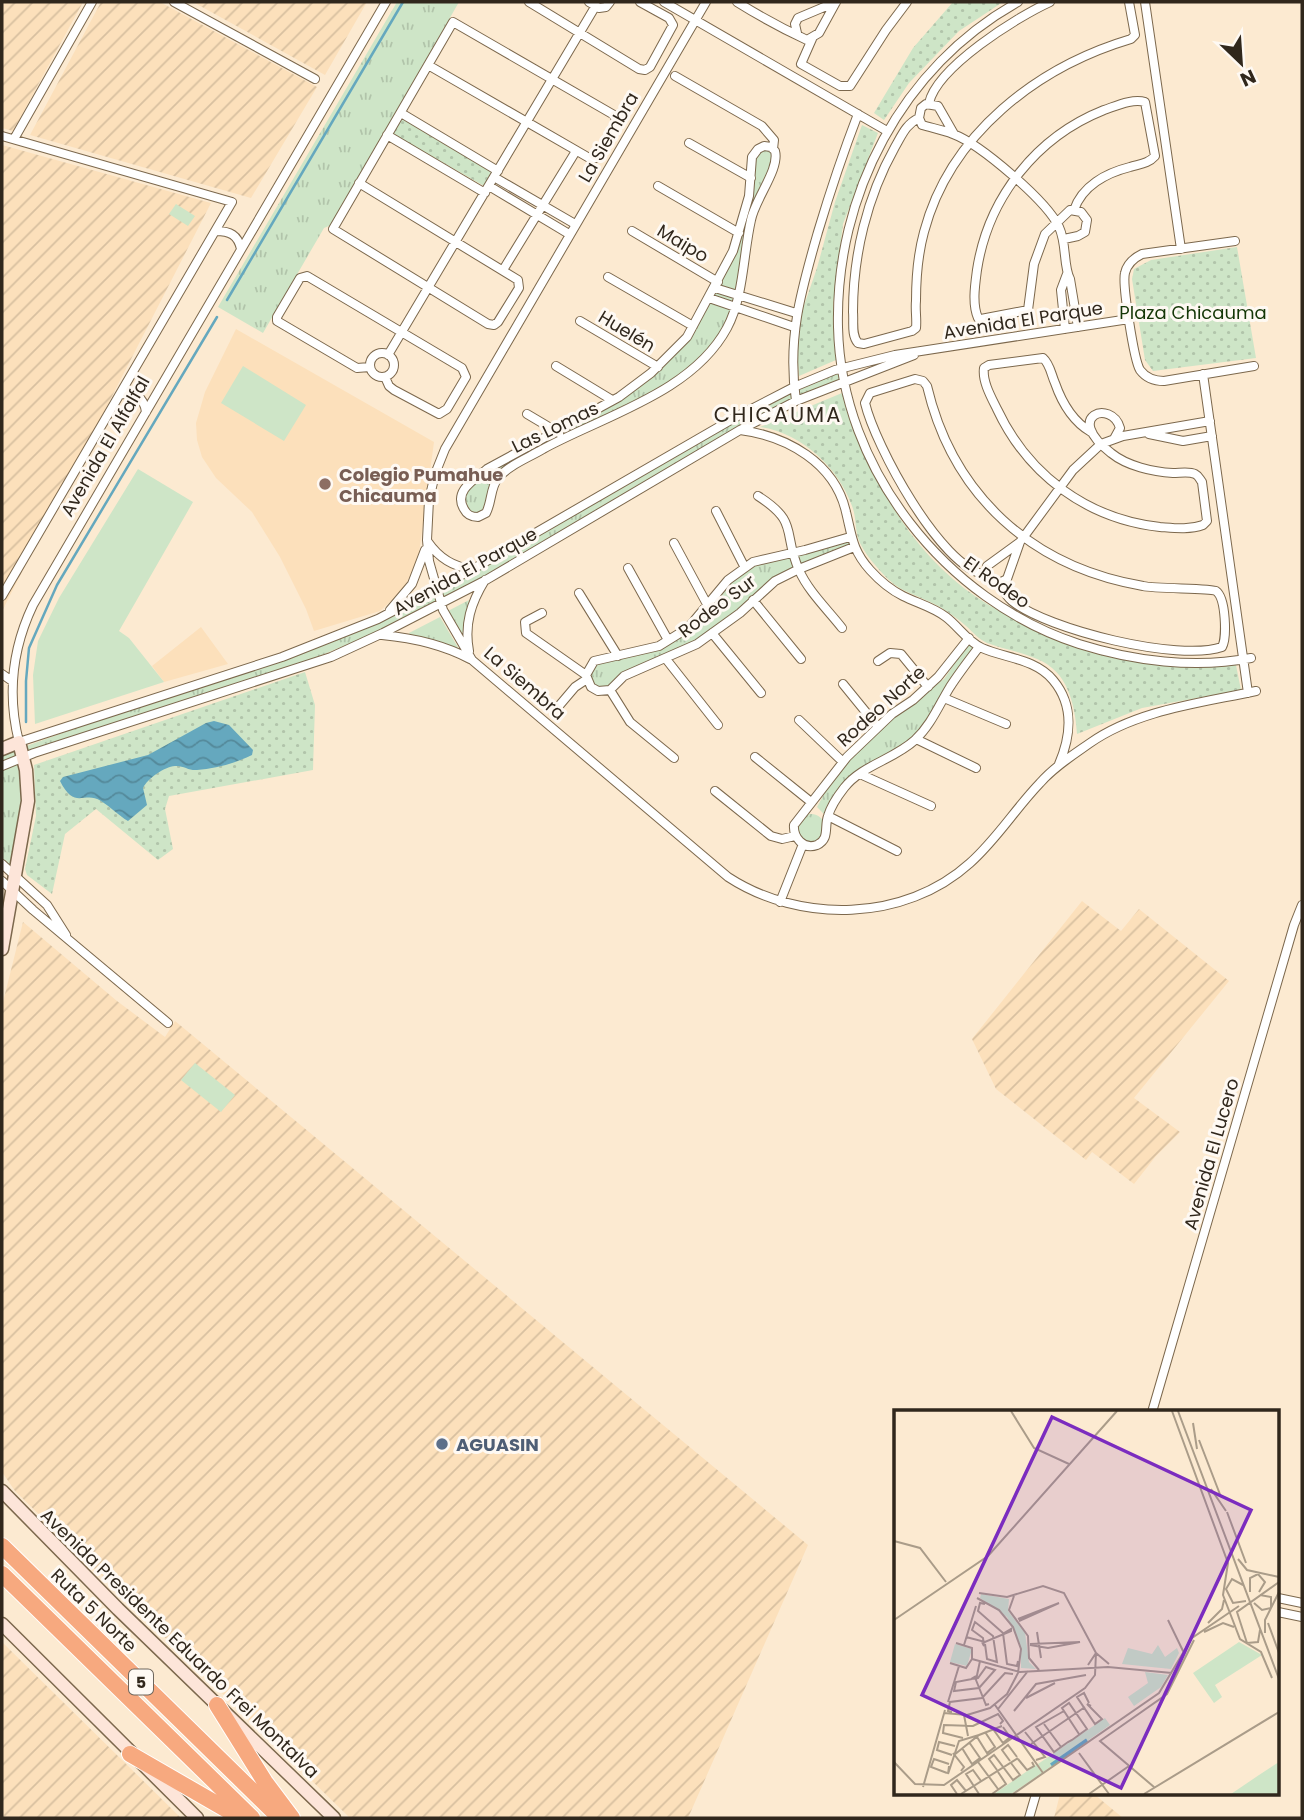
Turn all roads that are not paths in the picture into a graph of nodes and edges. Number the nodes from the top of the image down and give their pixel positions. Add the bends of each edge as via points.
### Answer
1 (92, 2) edge
2 (174, 2) edge
3 (386, 2) edge
4 (529, 2) edge
5 (610, 2) edge
6 (640, 2) edge
7 (664, 2) edge
8 (706, 2) edge
9 (737, 2) edge
10 (836, 2) edge
11 (907, 2) edge
12 (1050, 2) edge
13 (1129, 2) edge
14 (1145, 2) edge
15 (1014, 3) edge
16 (592, 5) edge
17 (695, 20) junction
18 (580, 33) junction
19 (797, 33) junction
20 (812, 39) junction
21 (428, 65) junction
22 (676, 76) dead end
23 (315, 79) dead end
24 (552, 79) junction
25 (929, 103) junction
26 (401, 113) junction
27 (858, 114) junction
28 (919, 118) junction
29 (526, 122) junction
30 (887, 131) junction
31 (954, 134) junction
32 (387, 135) junction
33 (2, 136) edge
34 (13, 139) junction
35 (689, 143) dead end
36 (969, 144) junction
37 (774, 149) junction
38 (576, 151) junction
39 (496, 174) junction
40 (751, 178) junction
41 (1015, 178) junction
42 (359, 183) junction
43 (658, 186) dead end
44 (487, 190) junction
45 (542, 205) junction
46 (1074, 210) junction
47 (748, 214) junction
48 (537, 215) junction
49 (1056, 221) junction
50 (575, 224) junction
51 (216, 231) junction
52 (632, 232) dead end
53 (739, 233) junction
54 (569, 234) junction
55 (1063, 239) junction
56 (1235, 241) dead end
57 (456, 242) junction
58 (241, 249) junction
59 (1181, 249) junction
60 (503, 270) junction
61 (1067, 274) junction
62 (608, 277) dead end
63 (717, 285) junction
64 (428, 288) junction
65 (739, 295) junction
66 (709, 298) junction
67 (736, 307) junction
68 (796, 313) junction
69 (1129, 319) junction
70 (580, 321) dead end
71 (693, 326) junction
72 (794, 327) junction
73 (1079, 327) junction
74 (1065, 329) junction
75 (402, 333) junction
76 (921, 352) junction
77 (388, 355) junction
78 (556, 366) dead end
79 (1254, 366) dead end
80 (370, 367) junction
81 (657, 367) junction
82 (843, 367) junction
83 (1203, 374) junction
84 (385, 377) junction
85 (638, 382) junction
86 (846, 382) junction
87 (794, 387) junction
88 (120, 395) junction
89 (647, 398) junction
90 (612, 400) junction
91 (796, 401) junction
92 (146, 412) junction
93 (527, 414) dead end
94 (1210, 421) junction
95 (740, 430) junction
96 (1091, 432) junction
97 (1139, 433) junction
98 (560, 435) junction
99 (1212, 436) junction
100 (1114, 439) junction
101 (1101, 444) junction
102 (1060, 488) junction
103 (758, 496) dead end
104 (716, 511) dead end
105 (850, 537) junction
106 (427, 540) junction
107 (1021, 540) junction
108 (674, 543) dead end
109 (854, 547) junction
110 (793, 552) junction
111 (744, 566) junction
112 (628, 568) dead end
113 (472, 569) junction
114 (799, 569) junction
115 (986, 575) junction
116 (486, 580) junction
117 (999, 583) junction
118 (435, 590) junction
119 (579, 593) dead end
120 (2, 596) edge
121 (753, 600) junction
122 (441, 604) junction
123 (708, 606) junction
124 (542, 613) dead end
125 (384, 615) junction
126 (688, 628) junction
127 (842, 628) dead end
128 (712, 632) junction
129 (379, 635) junction
130 (969, 638) junction
131 (326, 640) junction
132 (668, 640) junction
133 (697, 644) junction
134 (979, 647) junction
135 (618, 656) junction
136 (282, 657) junction
137 (331, 657) junction
138 (666, 659) junction
139 (801, 659) dead end
140 (1247, 659) junction
141 (472, 660) junction
142 (878, 661) dead end
143 (285, 673) junction
144 (2, 674) edge
145 (586, 677) junction
146 (935, 680) junction
147 (12, 681) junction
148 (843, 684) dead end
149 (928, 687) junction
150 (949, 689) junction
151 (610, 690) junction
152 (761, 693) dead end
153 (159, 696) junction
154 (944, 698) junction
155 (558, 707) dead end
156 (164, 710) junction
157 (799, 720) dead end
158 (1006, 724) dead end
159 (718, 725) dead end
160 (878, 727) junction
161 (916, 739) junction
162 (19, 742) junction
163 (2, 749) edge
164 (23, 757) junction
165 (755, 757) dead end
166 (674, 758) dead end
167 (843, 762) junction
168 (2, 766) edge
169 (1059, 766) junction
170 (976, 768) dead end
171 (832, 774) junction
172 (860, 774) junction
173 (845, 787) junction
174 (715, 791) dead end
175 (811, 802) junction
176 (931, 806) dead end
177 (828, 816) junction
178 (795, 836) junction
179 (803, 844) junction
180 (897, 850) dead end
181 (2, 864) edge
182 (16, 876) junction
183 (2, 881) edge
184 (13, 892) junction
185 (780, 902) junction
186 (1302, 905) edge
187 (70, 940) junction
188 (2, 949) edge
189 (168, 1023) dead end
190 (1153, 1410) edge
191 (2, 1491) edge
192 (2, 1546) edge
193 (2, 1574) edge
194 (1280, 1598) edge
195 (1302, 1603) edge
196 (1280, 1612) edge
197 (1302, 1617) edge
198 (2, 1624) edge
199 (217, 1705) junction
200 (130, 1754) junction
201 (1035, 1796) edge
202 (197, 1818) edge
203 (241, 1818) edge
204 (252, 1818) edge
205 (280, 1818) edge
206 (292, 1818) edge
207 (334, 1818) edge
208 (1029, 1818) edge

1 - 34 street
2 - 23 street
3 - 58 street, Avenida El Alfalfal
4 - 18 street
5 - 16 street via 603,8
6 - 18 street via 673,25 647,70
7 - 17 street
8 - 17 street, La Siembra
9 - 19 street via 785,31
10 - 19 street via 800,16
10 - 20 street
11 - 20 street via 849,86 801,64
12 - 25 street via 1011,23 970,54 934,90
13 - 36 street via 1135,35 1131,39 1044,77 1000,111
14 - 59 street
15 - 30 street, El Rodeo via 943,58
16 - 18 street
17 - 27 street
17 - 50 street, La Siembra
18 - 24 street
19 - 20 street
21 - 24 street via 453,22
21 - 26 street
21 - 29 street
22 - 37 street via 761,126 774,140
24 - 29 street
24 - 38 street via 617,118 594,159
25 - 28 street via 921,108
25 - 31 street via 938,106
26 - 32 street
26 - 39 street
27 - 30 street
27 - 68 street via 835,175
28 - 31 street via 922,125
28 - 36 street via 908,125 893,151 866,220 854,286 854,337 858,343 916,328 917,270 924,231 943,184
29 - 38 street
29 - 39 street
30 - 82 street, El Rodeo via 863,182 846,240 838,327
31 - 36 street
32 - 42 street
32 - 44 street
33 - 34 street
34 - 51 street, Avenida El Alfalfal via 232,202
35 - 40 street
36 - 41 street
37 - 40 street, Las Lomas via 765,146 755,151
37 - 47 street, Las Lomas via 775,166
38 - 45 street
39 - 44 street
39 - 45 street
40 - 47 street, Las Lomas
41 - 46 street via 1045,146 1075,124 1115,106 1145,102 1155,156 1093,184 1079,196
41 - 49 street
41 - 49 street via 982,246 975,291 978,318 1028,310 1037,254
42 - 57 street
42 - 64 street via 333,229
43 - 53 street
44 - 48 street
44 - 57 street
45 - 48 street
45 - 50 street
46 - 49 street
46 - 55 street via 1084,214 1087,227 1081,235
47 - 53 street, Las Lomas
47 - 65 street, Las Lomas
48 - 54 street
48 - 60 street
49 - 55 street
50 - 54 street, La Siembra
51 - 58 street via 233,234
51 - 88 street, Avenida El Alfalfal
52 - 63 street, Maipo
53 - 63 street, Las Lomas
54 - 106 street, La Siembra via 445,449 429,500
55 - 61 street
56 - 59 street
57 - 60 street
57 - 64 street
58 - 92 street, Avenida El Alfalfal
59 - 69 street via 1142,254 1128,265 1124,277
60 - 64 street via 517,278 520,286 494,325
61 - 73 street
61 - 74 street via 1061,290
62 - 71 street
63 - 65 street
63 - 66 street, Las Lomas
64 - 75 street
65 - 67 street, Las Lomas
65 - 68 street
66 - 67 street
66 - 71 street, Las Lomas
67 - 72 street
67 - 89 street, Las Lomas via 705,357
68 - 72 street
69 - 73 street, Avenida El Parque
69 - 83 street via 1137,361 1145,375 1164,381
70 - 81 street, Huelén
71 - 81 street, Las Lomas
72 - 87 street
73 - 74 street, Avenida El Parque
74 - 76 street, Avenida El Parque
75 - 77 street
75 - 80 street via 307,276 300,278 277,321 357,368
75 - 84 street via 463,370 465,380 447,409 437,414 394,390
76 - 82 street, Avenida El Parque
76 - 86 street, Avenida El Parque
77 - 80 street via 375,356
77 - 84 street via 394,369
78 - 90 street
79 - 83 street
80 - 84 street via 377,376
81 - 85 street, Las Lomas
82 - 86 street, El Rodeo
82 - 87 street, Avenida El Parque
83 - 94 street
85 - 89 street
85 - 90 street, Las Lomas
86 - 91 street, Avenida El Parque
86 - 140 street, El Rodeo via 868,452 897,505 936,553 983,594 1042,630 1104,652 1179,662
87 - 91 street
87 - 113 street, Avenida El Parque
88 - 92 street via 137,395
88 - 120 street, Avenida El Alfalfal
89 - 98 street, Las Lomas via 603,421
90 - 98 street, Las Lomas
91 - 95 street, Avenida El Parque
92 - 147 street, Avenida El Alfalfal via 33,604 19,638
93 - 98 street
94 - 97 street
94 - 99 street
95 - 105 street via 764,433 790,444 824,469 846,510
95 - 116 street, Avenida El Parque
96 - 100 street via 1092,418 1112,414 1120,428
96 - 101 street
96 - 102 street via 1069,413 1043,358 984,368 1007,429
97 - 99 street via 1183,441
97 - 100 street
98 - 98 street, Las Lomas via 468,484 461,494 465,511 472,517 484,515 499,477
99 - 140 street
100 - 101 street
101 - 102 street via 1083,458
101 - 102 street via 1132,464 1169,473 1193,472 1202,482 1207,521 1197,528 1129,522 1092,509
102 - 107 street
103 - 110 street via 781,513
104 - 111 street
105 - 109 street
105 - 110 street, Rodeo Sur
106 - 113 street via 445,561
106 - 118 street, La Siembra
106 - 125 street via 414,580
107 - 115 street via 987,566
107 - 115 street via 952,455 923,381 915,379 868,394 865,405 877,438 907,496 950,550
107 - 117 street via 1007,579
107 - 117 street via 1115,580 1217,592 1226,639 1222,647 1163,648 1075,630 1013,602
108 - 123 street
109 - 114 street, Rodeo Sur
109 - 130 street via 885,584 932,608
110 - 111 street, Rodeo Sur
110 - 114 street
111 - 123 street, Rodeo Sur
112 - 132 street
113 - 118 street, Avenida El Parque
114 - 121 street, Rodeo Sur
114 - 127 street
115 - 117 street via 990,582
116 - 122 street, Avenida El Parque
116 - 141 street via 467,621
118 - 122 street, La Siembra
118 - 125 street, Avenida El Parque
119 - 135 street
121 - 128 street, Rodeo Sur
121 - 139 street
122 - 129 street, Avenida El Parque
122 - 141 street, La Siembra
123 - 126 street, Rodeo Sur
124 - 145 street via 525,622 526,633
125 - 131 street, Avenida El Parque
126 - 132 street, Rodeo Sur
126 - 133 street
128 - 133 street, Rodeo Sur
128 - 152 street
129 - 137 street, Avenida El Parque
129 - 141 street via 424,640
130 - 134 street
130 - 146 street, Rodeo Norte
131 - 136 street, Avenida El Parque
131 - 137 street
132 - 135 street, Rodeo Sur
133 - 138 street, Rodeo Sur
134 - 150 street, Rodeo Norte
134 - 169 street via 1035,666 1055,681 1069,716 1070,733
135 - 145 street, Rodeo Sur via 594,661
136 - 143 street via 289,665
136 - 153 street, Avenida El Parque
137 - 143 street, Avenida El Parque
138 - 151 street, Rodeo Sur via 624,676
138 - 159 street
140 - 169 street, La Siembra via 1252,692 1118,727
141 - 185 street, La Siembra via 728,877
142 - 149 street via 890,653 901,654
143 - 156 street, Avenida El Parque
144 - 147 street
145 - 151 street via 598,691
145 - 155 street, Rodeo Sur
146 - 149 street, Rodeo Norte
146 - 150 street
147 - 162 street, Avenida El Alfalfal
148 - 160 street
149 - 160 street, Rodeo Norte
150 - 154 street, Rodeo Norte
151 - 166 street via 630,722
153 - 156 street via 158,705
153 - 162 street, Avenida El Parque
154 - 158 street
154 - 161 street, Rodeo Norte
156 - 164 street, Avenida El Parque
157 - 167 street
160 - 167 street, Rodeo Norte
161 - 170 street
161 - 172 street, Rodeo Norte
162 - 163 street
162 - 164 street, Avenida El Alfalfal
164 - 168 street, Avenida El Parque
164 - 182 street, Avenida El Alfalfal via 28,801
165 - 175 street
167 - 171 street, Rodeo Norte
169 - 185 street, La Siembra via 1041,780 978,856 930,891 864,909 830,910
171 - 173 street via 833,782
171 - 175 street, Rodeo Norte
172 - 173 street, Rodeo Norte
172 - 176 street
173 - 177 street, Rodeo Norte
174 - 178 street via 771,836
175 - 178 street, Rodeo Norte via 794,825
177 - 179 street, Rodeo Norte via 824,840 815,846
177 - 180 street
178 - 179 street
179 - 185 street
181 - 182 street
182 - 184 street, Avenida El Alfalfal
182 - 187 street via 51,909
183 - 184 street
184 - 187 street
184 - 188 street, Avenida El Alfalfal
186 - 190 street, Avenida El Lucero
187 - 189 street
191 - 199 street, Avenida Presidente Eduardo Frei Montalva
192 - 205 highway, Ruta 5 Norte / 5
193 - 204 highway, 5
194 - 195 street
196 - 197 street
198 - 200 street
199 - 206 highway
199 - 207 street, Avenida Presidente Eduardo Frei Montalva
200 - 202 street
200 - 203 highway
201 - 208 street

